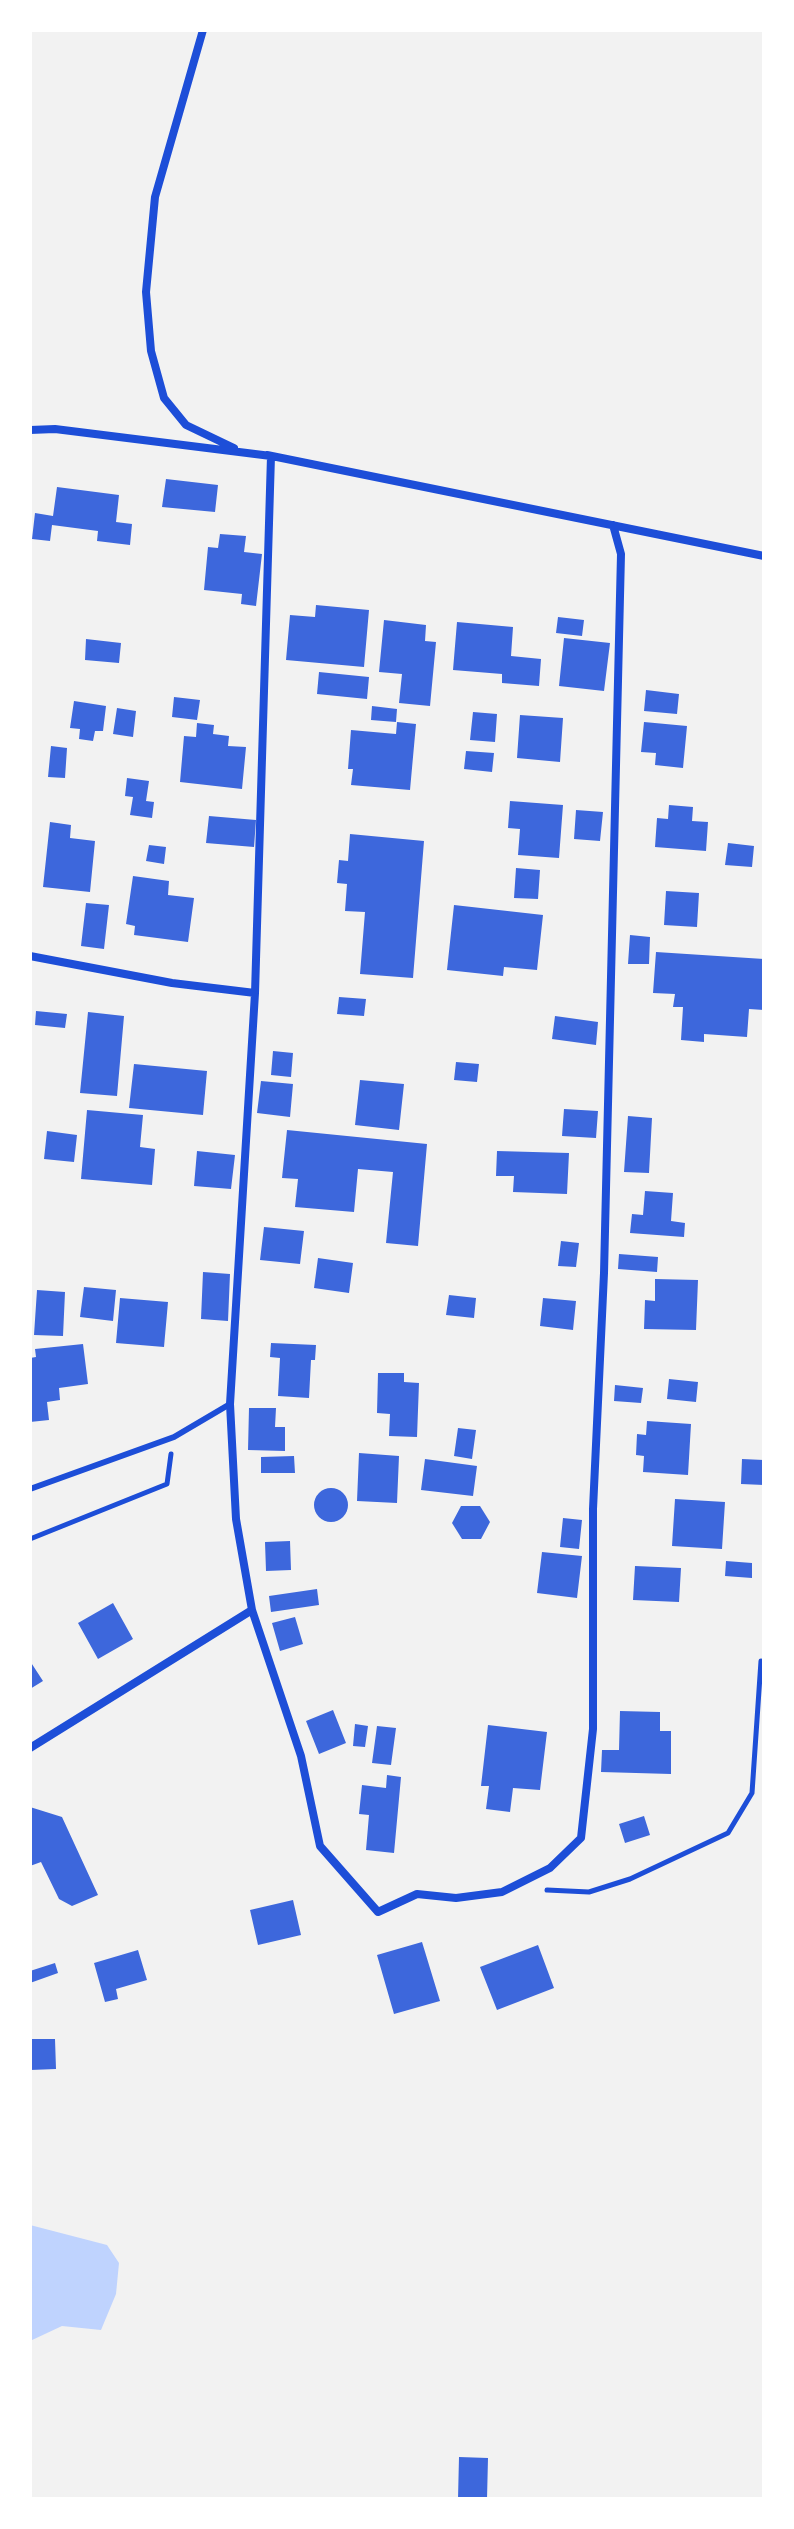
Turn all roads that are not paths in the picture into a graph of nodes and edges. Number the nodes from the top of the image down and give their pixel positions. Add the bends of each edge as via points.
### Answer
1 (203, 30) edge
2 (30, 430) edge
3 (271, 456) junction
4 (613, 525) junction
5 (764, 556) edge
6 (30, 956) edge
7 (255, 993) junction
8 (230, 1404) junction
9 (30, 1489) edge
10 (252, 1610) junction
11 (30, 1748) edge

1 - 3 street via 155,197 146,292 151,351 164,398 186,425 232,448
2 - 3 street
3 - 4 street
3 - 7 street
4 - 5 street
4 - 10 street via 621,554 593,1509 593,1729 581,1838 550,1868 502,1892 456,1898 417,1894 378,1912 320,1846 301,1756
6 - 7 street
7 - 8 street
8 - 9 lane via 174,1437
8 - 10 street via 236,1519
10 - 11 street

